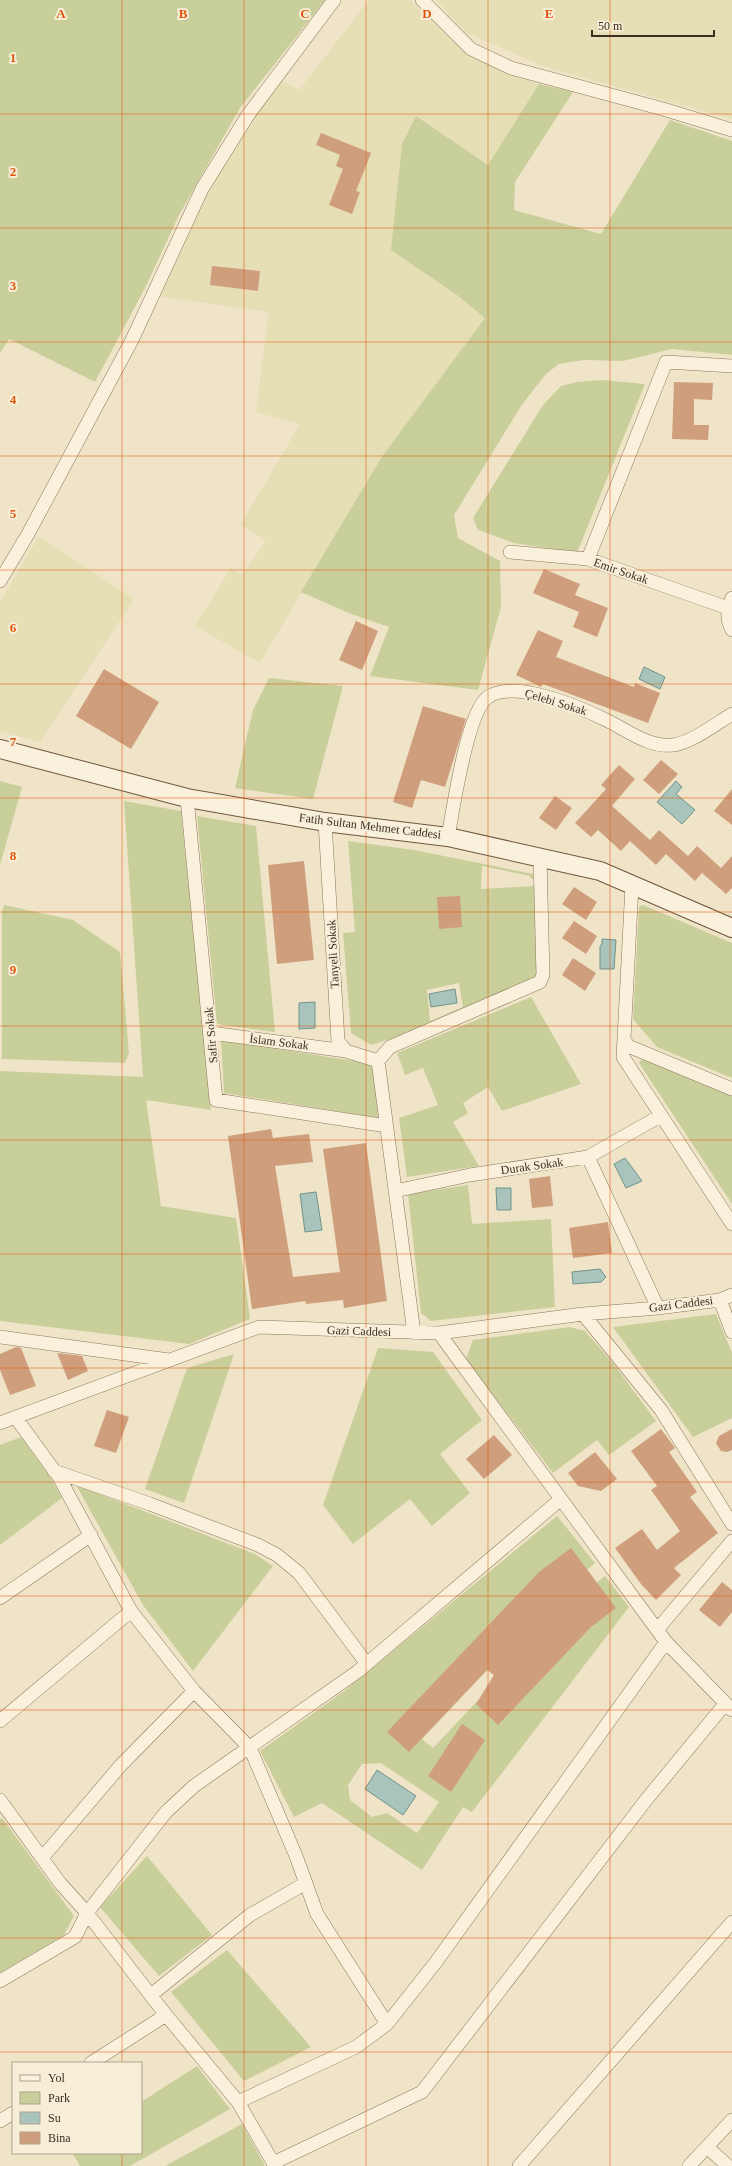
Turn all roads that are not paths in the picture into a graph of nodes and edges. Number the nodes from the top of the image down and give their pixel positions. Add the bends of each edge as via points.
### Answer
1 (334, 0) edge
2 (422, 0) edge
3 (732, 130) edge
4 (732, 366) edge
5 (510, 552) dead end
6 (588, 559) junction
7 (0, 581) edge
8 (730, 603) edge
9 (732, 630) edge
10 (732, 714) edge
11 (0, 750) edge
12 (187, 798) junction
13 (325, 822) junction
14 (448, 836) junction
15 (540, 857) junction
16 (632, 885) junction
17 (732, 928) edge
18 (211, 1033) junction
19 (624, 1039) junction
20 (346, 1050) junction
21 (378, 1061) junction
22 (732, 1089) edge
23 (660, 1116) junction
24 (387, 1126) junction
25 (588, 1157) junction
26 (395, 1191) junction
27 (732, 1224) edge
28 (726, 1297) edge
29 (658, 1308) junction
30 (583, 1314) junction
31 (732, 1332) edge
32 (414, 1333) junction
33 (439, 1333) junction
34 (0, 1337) edge
35 (171, 1360) junction
36 (16, 1418) junction
37 (0, 1423) edge
38 (54, 1471) junction
39 (561, 1499) junction
40 (732, 1524) edge
41 (90, 1536) junction
42 (732, 1541) edge
43 (0, 1598) edge
44 (131, 1611) junction
45 (657, 1630) junction
46 (666, 1642) junction
47 (367, 1664) junction
48 (194, 1691) junction
49 (728, 1707) edge
50 (0, 1722) edge
51 (250, 1748) junction
52 (1, 1804) edge
53 (42, 1858) junction
54 (306, 1883) junction
55 (87, 1913) junction
56 (732, 1922) edge
57 (0, 1981) edge
58 (151, 1996) junction
59 (166, 2016) junction
60 (387, 2024) junction
61 (93, 2062) edge
62 (238, 2102) junction
63 (12, 2114) edge
64 (732, 2120) edge
65 (0, 2121) edge
66 (707, 2147) junction
67 (274, 2164) edge
68 (520, 2165) edge
69 (689, 2166) edge
70 (728, 2166) edge

1 - 7 street via 248,115 202,189 132,340
2 - 3 street via 471,50 511,68
4 - 6 street via 666,362
5 - 6 street, Emir Sokak
6 - 8 street, Emir Sokak
8 - 9 street, Emir Sokak via 728,622
10 - 14 street, Çelebi Sokak via 687,740 675,745 661,746 571,705 515,690 500,692 487,698 478,711 465,748
11 - 12 street, Fatih Sultan Mehmet Caddesi
12 - 13 street, Fatih Sultan Mehmet Caddesi
12 - 18 street, Safir Sokak
13 - 14 street, Fatih Sultan Mehmet Caddesi
13 - 20 street, Tanyeli Sokak via 338,1041
14 - 15 street, Fatih Sultan Mehmet Caddesi
15 - 16 street, Fatih Sultan Mehmet Caddesi via 600,871
15 - 21 street via 543,975 540,982 390,1048
16 - 17 street, Fatih Sultan Mehmet Caddesi
16 - 19 street
18 - 20 street, İslam Sokak
18 - 24 street, Safir Sokak via 216,1100
19 - 22 street via 628,1046
19 - 23 street via 623,1057
20 - 21 street
21 - 24 street
23 - 25 street, Durak Sokak
23 - 27 street
24 - 26 street
25 - 26 street, Durak Sokak via 470,1175
25 - 29 street
26 - 32 street
28 - 29 street, Gazi Caddesi
28 - 31 street
29 - 30 street, Gazi Caddesi
30 - 33 street, Gazi Caddesi
30 - 40 street via 661,1410
32 - 33 street, Gazi Caddesi
32 - 35 street, Gazi Caddesi via 259,1327
33 - 39 street
34 - 35 street
35 - 36 street, Gazi Caddesi
36 - 37 street, Gazi Caddesi
36 - 38 street
38 - 41 street
38 - 47 street via 150,1504 258,1545 277,1555 299,1573
39 - 45 street
39 - 47 street
41 - 43 street
41 - 44 street
42 - 45 street
44 - 48 street
44 - 50 street
45 - 46 street
46 - 49 street
46 - 60 street via 436,1962
47 - 51 street
48 - 51 street
48 - 53 street via 121,1765
49 - 67 street via 646,1800 422,2092
51 - 54 street
51 - 55 street via 194,1786 166,1812
52 - 53 street
53 - 55 street
54 - 58 street via 250,1915
54 - 60 street via 317,1914
55 - 57 street via 75,1937
55 - 58 street
56 - 68 street
58 - 59 street
59 - 61 street
59 - 62 street
60 - 62 street via 356,2047
62 - 67 street
63 - 65 street
64 - 66 street
66 - 69 street
66 - 70 street

